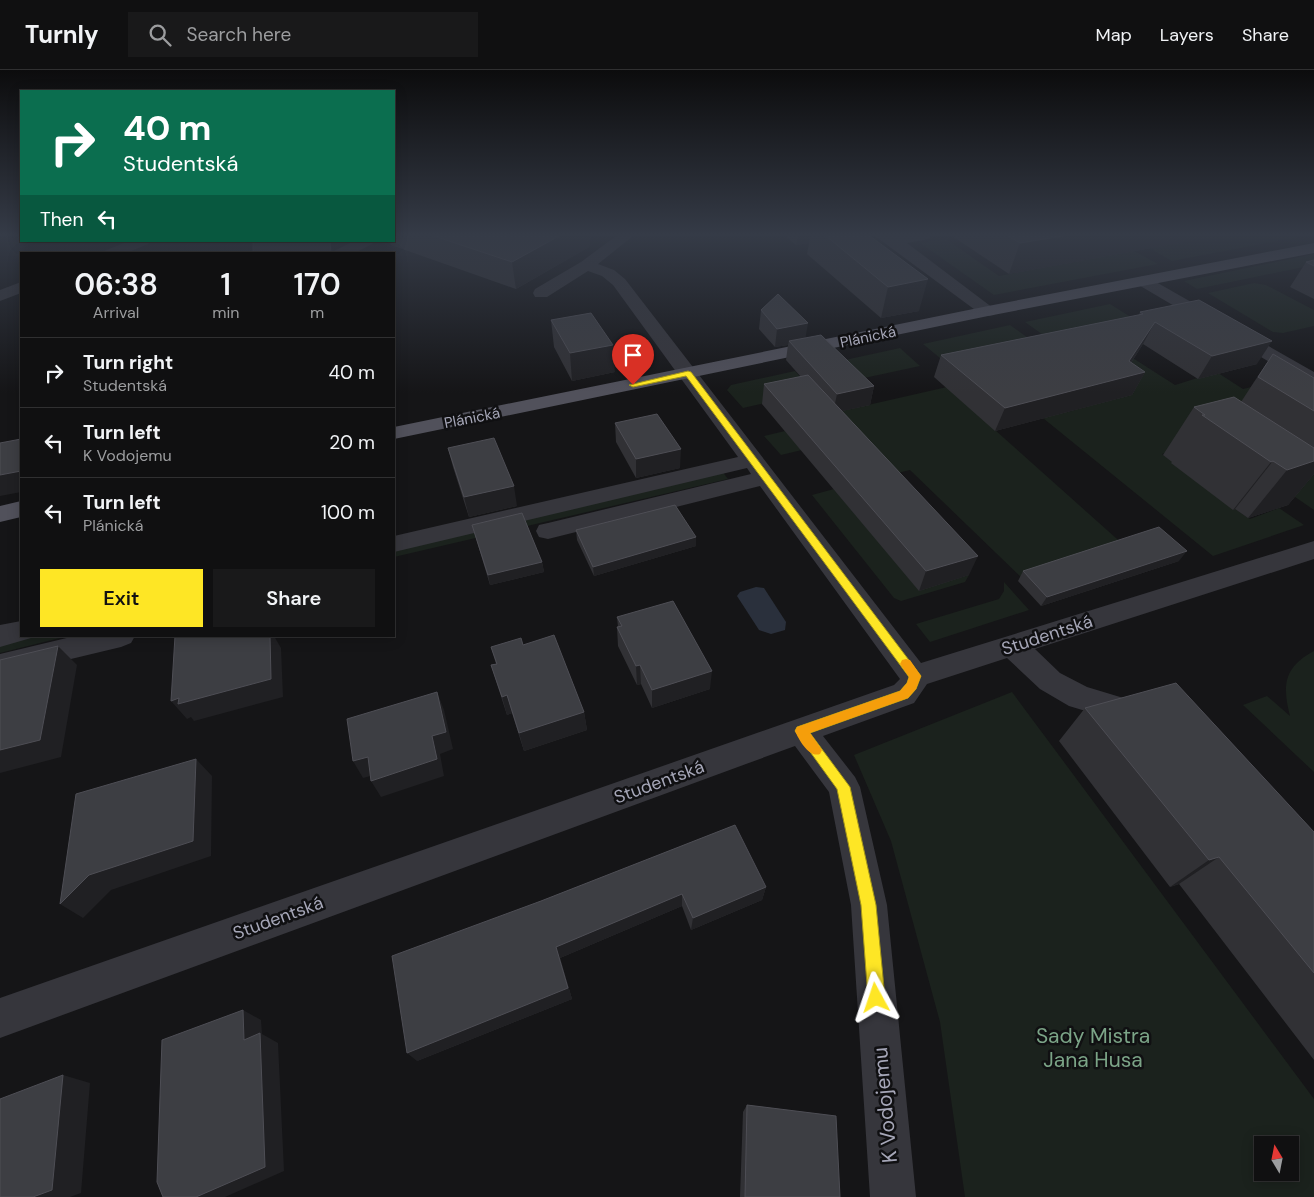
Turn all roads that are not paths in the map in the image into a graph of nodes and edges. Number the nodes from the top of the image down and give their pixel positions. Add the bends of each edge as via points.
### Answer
1 (19, 289) edge
2 (548, 289) edge
3 (624, 289) edge
4 (957, 289) edge
5 (1103, 289) edge
6 (1155, 289) edge
7 (541, 293) dead end
8 (0, 296) edge
9 (988, 311) junction
10 (688, 374) junction
11 (1314, 380) edge
12 (395, 434) edge
13 (760, 469) junction
14 (20, 509) edge
15 (0, 514) edge
16 (548, 531) dead end
17 (395, 544) edge
18 (1314, 550) edge
19 (20, 632) edge
20 (0, 636) edge
21 (117, 637) edge
22 (1013, 646) junction
23 (0, 665) edge
24 (915, 676) junction
25 (1119, 709) edge
26 (801, 731) junction
27 (0, 1018) edge
28 (893, 1197) edge

1 - 8 street
2 - 7 street
3 - 10 street
4 - 9 street
5 - 9 main road, Plánická
6 - 11 street
9 - 10 main road, Plánická
10 - 12 main road, Plánická
10 - 13 street
13 - 16 street
13 - 17 street
13 - 24 street
14 - 15 main road
18 - 22 street, Studentská
19 - 20 street
21 - 23 street
22 - 24 street, Studentská
22 - 25 street via 1050,681 1080,697
24 - 26 street, Studentská via 904,694
26 - 27 street, Studentská
26 - 28 street, K Vodojemu via 844,787 869,905

